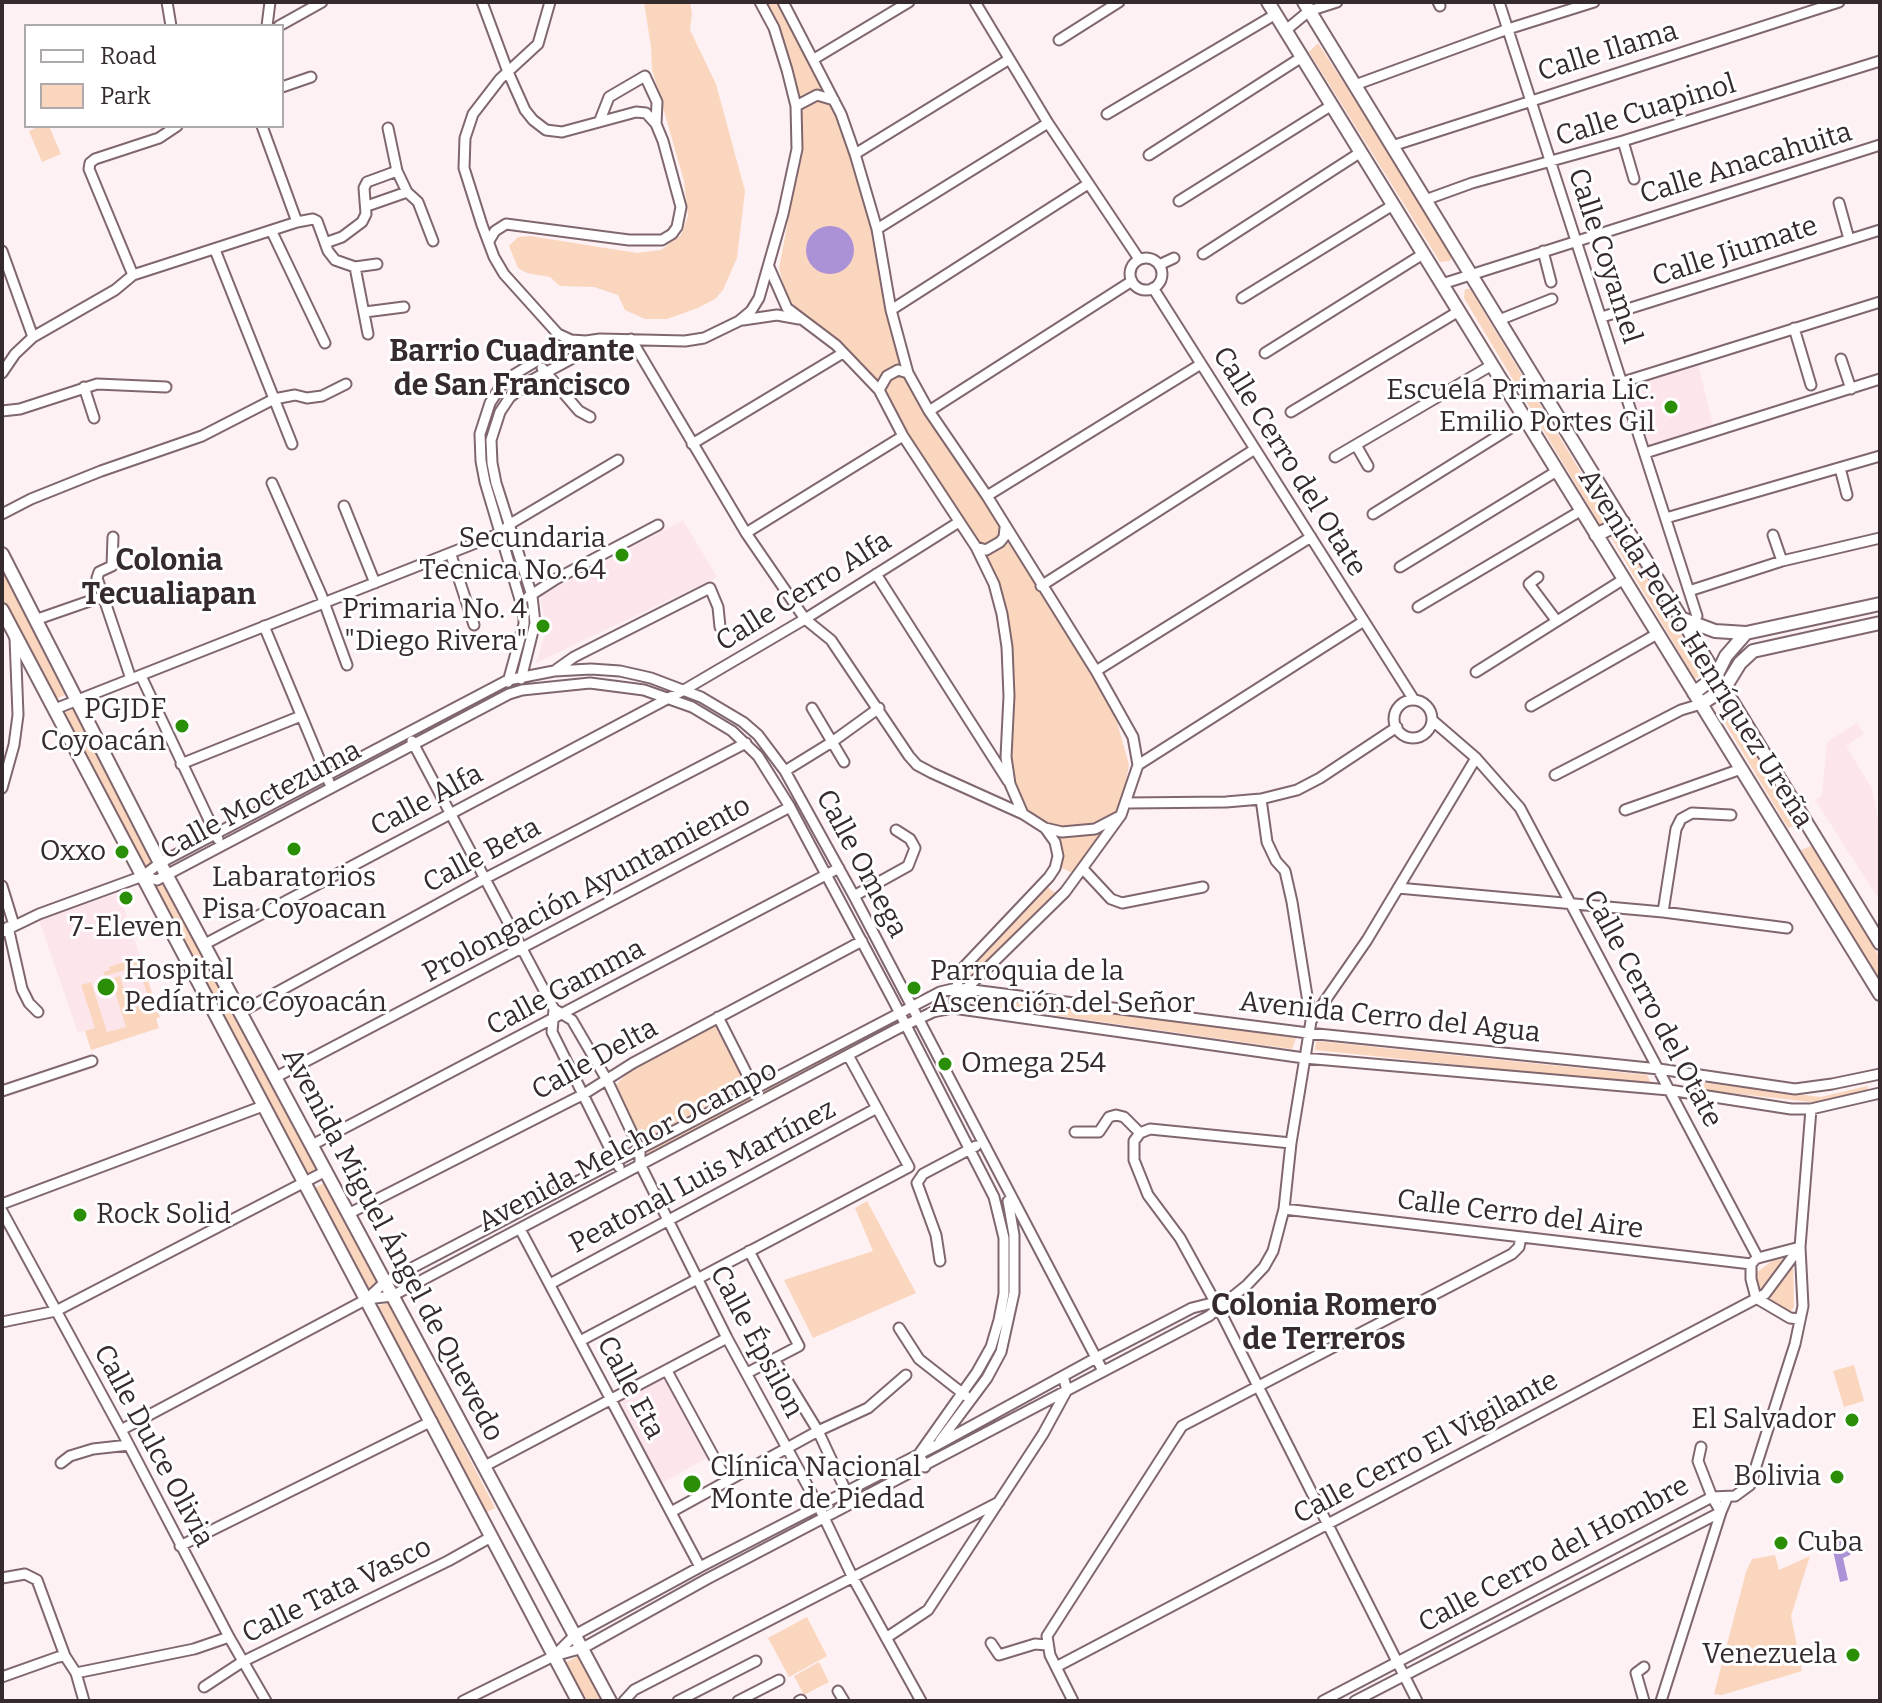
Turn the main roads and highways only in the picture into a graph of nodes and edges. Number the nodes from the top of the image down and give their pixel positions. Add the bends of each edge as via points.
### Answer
1 (1268, 2) edge
2 (1307, 6) edge
3 (1623, 522) junction
4 (1596, 535) junction
5 (2, 554) edge
6 (1880, 604) edge
7 (2, 610) edge
8 (1681, 618) junction
9 (1880, 623) edge
10 (1746, 633) junction
11 (1716, 676) junction
12 (1724, 689) junction
13 (1697, 698) junction
14 (1811, 830) junction
15 (1788, 845) junction
16 (1880, 943) edge
17 (1880, 994) edge
18 (578, 1701) edge
19 (610, 1701) edge

1 - 4 main road, Avenida Pedro Henríquez Ureña
2 - 3 main road, Avenida Pedro Henríquez Ureña
3 - 4 main road
3 - 8 main road, Avenida Pedro Henríquez Ureña
4 - 13 main road, Avenida Pedro Henríquez Ureña
5 - 19 main road, Avenida Miguel Ángel de Quevedo via 160,863
6 - 10 main road
7 - 18 main road, Avenida Miguel Ángel de Quevedo
8 - 10 main road via 1715,631
8 - 11 main road, Avenida Pedro Henríquez Ureña
9 - 12 main road via 1753,651
10 - 11 main road via 1731,647
11 - 12 main road, Avenida Pedro Henríquez Ureña
11 - 13 main road
12 - 13 main road
12 - 14 main road, Avenida Pedro Henríquez Ureña
13 - 15 main road, Avenida Pedro Henríquez Ureña
14 - 15 main road
14 - 16 main road, Avenida Pedro Henríquez Ureña
15 - 17 main road, Avenida Pedro Henríquez Ureña

